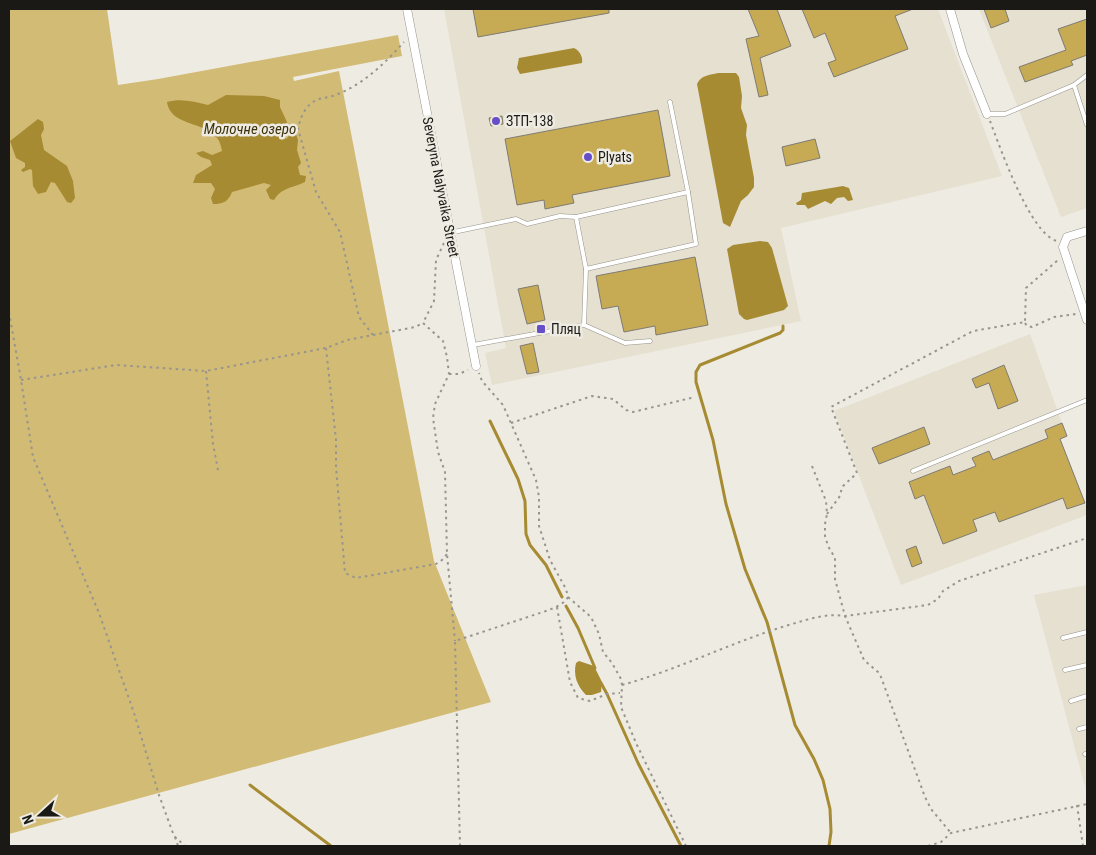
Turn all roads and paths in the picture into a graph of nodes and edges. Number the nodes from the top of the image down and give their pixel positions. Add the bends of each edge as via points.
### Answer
1 (407, 9) edge
2 (950, 9) edge
3 (412, 35) junction
4 (1087, 75) edge
5 (1074, 85) junction
6 (670, 102) dead end
7 (987, 114) junction
8 (1087, 125) edge
9 (688, 192) junction
10 (576, 217) junction
11 (1087, 231) edge
12 (449, 233) junction
13 (1064, 242) junction
14 (1064, 254) junction
15 (586, 269) junction
16 (9, 312) edge
17 (1086, 317) edge
18 (423, 322) junction
19 (1025, 322) junction
20 (584, 325) junction
21 (373, 335) junction
22 (650, 341) dead end
23 (472, 345) junction
24 (326, 348) junction
25 (476, 366) junction
26 (206, 371) junction
27 (449, 374) junction
28 (21, 380) junction
29 (695, 397) dead end
30 (1087, 400) edge
31 (511, 423) junction
32 (812, 466) dead end
33 (218, 470) dead end
34 (913, 471) dead end
35 (827, 514) junction
36 (1087, 538) edge
37 (448, 554) junction
38 (568, 597) junction
39 (557, 607) junction
40 (844, 616) junction
41 (1087, 632) edge
42 (1063, 638) dead end
43 (455, 641) junction
44 (1087, 664) edge
45 (1065, 670) dead end
46 (622, 685) junction
47 (621, 693) junction
48 (1087, 696) edge
49 (1071, 701) dead end
50 (1087, 727) edge
51 (1079, 729) dead end
52 (1087, 804) edge
53 (1077, 805) junction
54 (951, 834) junction
55 (174, 836) junction
56 (178, 846) edge
57 (185, 846) edge
58 (460, 846) edge
59 (686, 846) edge
60 (928, 846) edge
61 (1083, 846) edge

1 - 3 street, Severyna Nalyvaika Street
2 - 7 street via 963,54
3 - 12 street, Severyna Nalyvaika Street
3 - 21 path via 366,78 336,95 313,102 306,108 298,128 316,192 340,232 358,317
4 - 5 lane
5 - 7 lane via 1005,114
5 - 8 lane
6 - 9 lane
7 - 13 path via 1022,197 1050,239
9 - 10 lane
9 - 15 lane via 696,244
10 - 12 lane via 560,216 527,224 516,219
10 - 15 lane
11 - 13 street via 1067,237
12 - 18 path via 436,260 434,301
12 - 23 street, Severyna Nalyvaika Street
13 - 14 street
14 - 17 street
14 - 19 path via 1026,288
15 - 20 lane
16 - 28 path
17 - 19 path via 1062,315 1032,327
18 - 21 path
18 - 27 path via 442,341
19 - 35 path via 973,331 831,407 857,473 842,487 840,496
20 - 22 lane via 625,343
20 - 23 lane
21 - 24 path
23 - 25 street, Severyna Nalyvaika Street
24 - 26 path
24 - 37 path via 345,573 356,578 436,564
25 - 27 path via 459,374
25 - 31 path via 482,381 503,405
26 - 28 path via 116,365
26 - 33 path
27 - 37 path via 435,404 433,418 445,472
28 - 55 path via 33,457 98,613
29 - 31 path via 633,412 613,399 592,396
30 - 34 lane
31 - 38 path via 536,480 540,498 539,526 550,560
32 - 35 path via 826,501
35 - 40 path via 825,536 835,558 835,580
36 - 40 path via 967,578 928,605
37 - 43 path
38 - 39 path
38 - 46 path via 591,617 603,652
39 - 43 path
39 - 47 path via 570,682 578,698 590,701 607,694
40 - 46 path via 831,614 770,631
40 - 54 path via 864,660 881,677 931,809
41 - 42 lane
43 - 58 path
44 - 45 lane
46 - 47 path
47 - 59 path via 621,706 636,744
48 - 49 lane
50 - 51 lane
52 - 53 path
53 - 54 path
53 - 61 path
54 - 60 path
55 - 56 path
55 - 57 path

